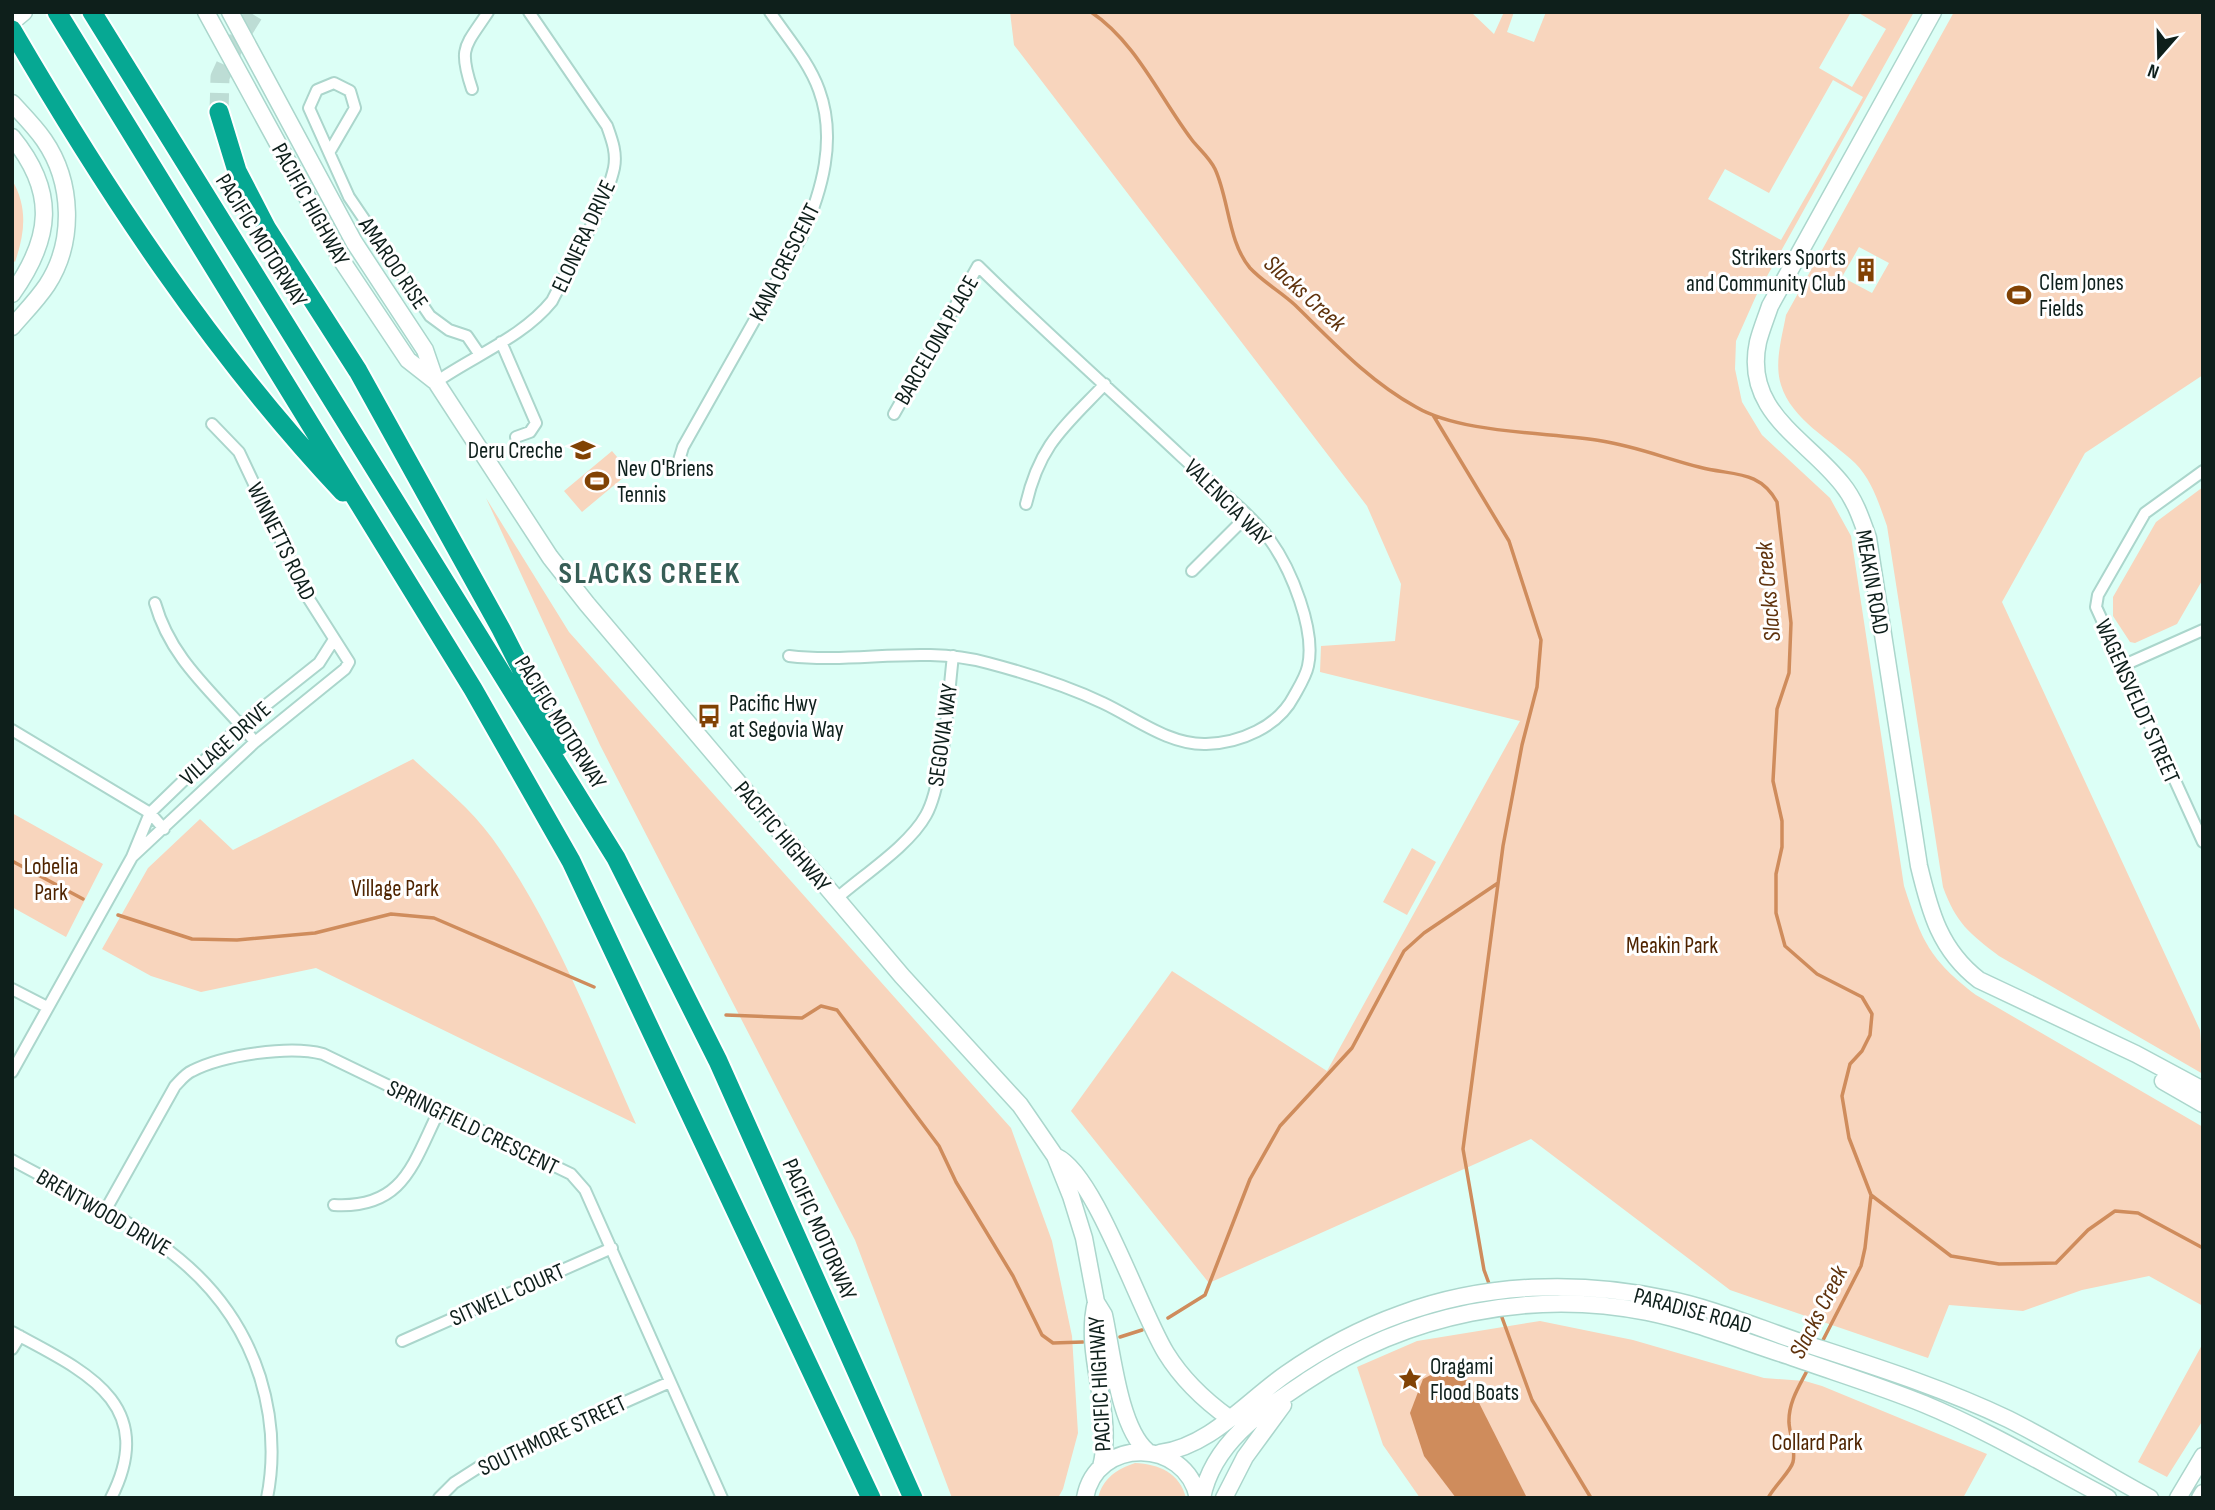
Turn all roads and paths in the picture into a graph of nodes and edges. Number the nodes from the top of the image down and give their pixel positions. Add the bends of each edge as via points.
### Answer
1 (24, 12) edge
2 (57, 12) edge
3 (92, 12) edge
4 (205, 12) edge
5 (230, 12) edge
6 (488, 12) edge
7 (529, 12) edge
8 (770, 12) edge
9 (1933, 12) edge
10 (12, 22) edge
11 (12, 30) edge
12 (472, 89) dead end
13 (12, 103) edge
14 (219, 112) tunnel mouth
15 (12, 136) edge
16 (330, 151) junction
17 (978, 265) joint
18 (12, 294) edge
19 (12, 327) edge
20 (501, 342) junction
21 (480, 355) junction
22 (436, 382) junction
23 (1105, 384) junction
24 (894, 414) dead end
25 (212, 424) dead end
26 (516, 437) dead end
27 (677, 467) dead end
28 (2203, 471) edge
29 (1026, 504) dead end
30 (1247, 516) junction
31 (372, 524) junction
32 (1192, 571) dead end
33 (155, 603) dead end
34 (2203, 630) edge
35 (333, 641) junction
36 (789, 656) dead end
37 (953, 656) junction
38 (349, 660) joint
39 (2122, 666) junction
40 (242, 725) junction
41 (12, 730) edge
42 (255, 742) junction
43 (150, 813) junction
44 (2197, 816) edge
45 (164, 829) junction
46 (2203, 842) edge
47 (132, 857) junction
48 (617, 858) junction
49 (836, 899) junction
50 (12, 989) edge
51 (47, 1007) junction
52 (2113, 1045) junction
53 (12, 1072) edge
54 (2203, 1090) edge
55 (2203, 1104) edge
56 (439, 1111) junction
57 (1055, 1156) junction
58 (12, 1160) edge
59 (334, 1205) dead end
60 (105, 1212) junction
61 (612, 1248) junction
62 (1096, 1302) junction
63 (16, 1334) edge
64 (402, 1341) dead end
65 (12, 1349) edge
66 (670, 1382) junction
67 (1298, 1387) junction
68 (1229, 1418) junction
69 (1154, 1452) junction
70 (2203, 1456) edge
71 (1101, 1467) junction
72 (2203, 1493) edge
73 (111, 1498) edge
74 (267, 1498) edge
75 (439, 1498) edge
76 (722, 1498) edge
77 (871, 1498) edge
78 (913, 1498) edge
79 (1085, 1498) edge
80 (1200, 1498) edge
81 (1224, 1498) edge
82 (2108, 1498) edge
83 (2150, 1498) edge
84 (2178, 1498) edge
85 (2200, 1498) edge

1 - 10 main road
2 - 31 highway
3 - 48 highway, PACIFIC MOTORWAY
4 - 22 main road, PACIFIC HIGHWAY via 342,261 408,360
5 - 22 main road, PACIFIC HIGHWAY via 354,242 425,350
6 - 12 street via 465,47 463,62
7 - 20 street, ELONERA DRIVE via 607,126 615,166 552,301 529,324
8 - 27 street, KANA CRESCENT via 819,90 827,128 826,162 817,202 802,236 683,447
9 - 52 main road, MEAKIN ROAD via 1770,306 1757,344 1758,372 1764,400 1784,429 1843,485 1865,528 1919,866 1930,914 1943,942 1979,980
11 - 31 highway via 185,300 281,427
13 - 19 main road via 45,141 63,177 68,216 62,250 48,283
14 - 48 highway via 237,171 267,229 358,371 442,521
15 - 18 main road via 43,189 45,219 34,259
16 - 16 street, AMAROO RISE via 355,108 350,91 334,83 317,90 309,108
16 - 21 street, AMAROO RISE via 349,197 430,316 467,336
17 - 23 street, VALENCIA WAY
17 - 24 street, BARCELONA PLACE
20 - 21 street, ELONERA DRIVE
20 - 26 street via 536,423 530,432
21 - 22 street, ELONERA DRIVE
22 - 49 main road, PACIFIC HIGHWAY via 550,557
23 - 29 street via 1044,449
23 - 30 street, VALENCIA WAY
25 - 35 street, WINNETTS ROAD via 239,452
28 - 39 street, WAGENSVELDT STREET via 2145,513 2098,595 2098,614
30 - 32 street
30 - 37 street, VALENCIA WAY via 1283,562 1309,632 1308,665 1288,707 1251,735 1224,743 1182,741 1077,692
31 - 77 highway via 571,860
33 - 40 street via 163,630 180,659
34 - 39 street
35 - 38 street, WINNETTS ROAD
35 - 40 street, VILLAGE DRIVE via 318,663
36 - 37 street, VALENCIA WAY via 825,661 918,653
37 - 49 street, SEGOVIA WAY via 935,794 926,816 911,835
38 - 42 street, VILLAGE DRIVE via 345,669
39 - 44 street, WAGENSVELDT STREET
40 - 42 street
40 - 43 street, VILLAGE DRIVE
41 - 43 street
42 - 45 street, VILLAGE DRIVE
43 - 45 street
43 - 47 street, VILLAGE DRIVE
44 - 46 street, WAGENSVELDT STREET
45 - 47 street, VILLAGE DRIVE
47 - 51 street, VILLAGE DRIVE
48 - 78 highway, PACIFIC MOTORWAY via 718,1061
49 - 57 main road, PACIFIC HIGHWAY via 1020,1104
50 - 51 street
51 - 53 street, VILLAGE DRIVE
52 - 54 main road, MEAKIN ROAD
52 - 55 main road, MEAKIN ROAD via 2131,1061
56 - 59 street via 404,1180 393,1192 355,1206
56 - 60 street, SPRINGFIELD CRESCENT via 302,1048 211,1063 189,1072 175,1086
56 - 61 street, SPRINGFIELD CRESCENT via 571,1174 584,1190
57 - 62 main road, PACIFIC HIGHWAY via 1081,1228
57 - 68 main road via 1067,1162 1091,1198 1168,1356 1188,1383
58 - 60 street, BRENTWOOD DRIVE
60 - 74 street, BRENTWOOD DRIVE via 181,1258 236,1319 266,1396 271,1430
61 - 64 street, SITWELL COURT
61 - 66 street, SPRINGFIELD CRESCENT
62 - 69 main road, PACIFIC HIGHWAY via 1104,1314 1133,1434
62 - 71 main road, PACIFIC HIGHWAY via 1093,1315 1105,1434
63 - 65 street
63 - 73 street via 85,1372 106,1391 117,1410 126,1458
66 - 75 street, SOUTHMORE STREET via 479,1466
66 - 76 street, SPRINGFIELD CRESCENT
67 - 80 main road, PARADISE ROAD via 1227,1443 1210,1467
67 - 81 main road via 1263,1430
67 - 82 main road, PARADISE ROAD via 1361,1350 1446,1318 1525,1305 1647,1312 1923,1404
68 - 69 main road, PARADISE ROAD via 1189,1446
68 - 83 main road, PARADISE ROAD via 1340,1340 1442,1300 1525,1288 1619,1290 1669,1299 1920,1382 2009,1420
69 - 71 main road, PARADISE ROAD via 1115,1457
69 - 80 main road via 1181,1465
70 - 84 main road
71 - 79 main road
72 - 85 main road

